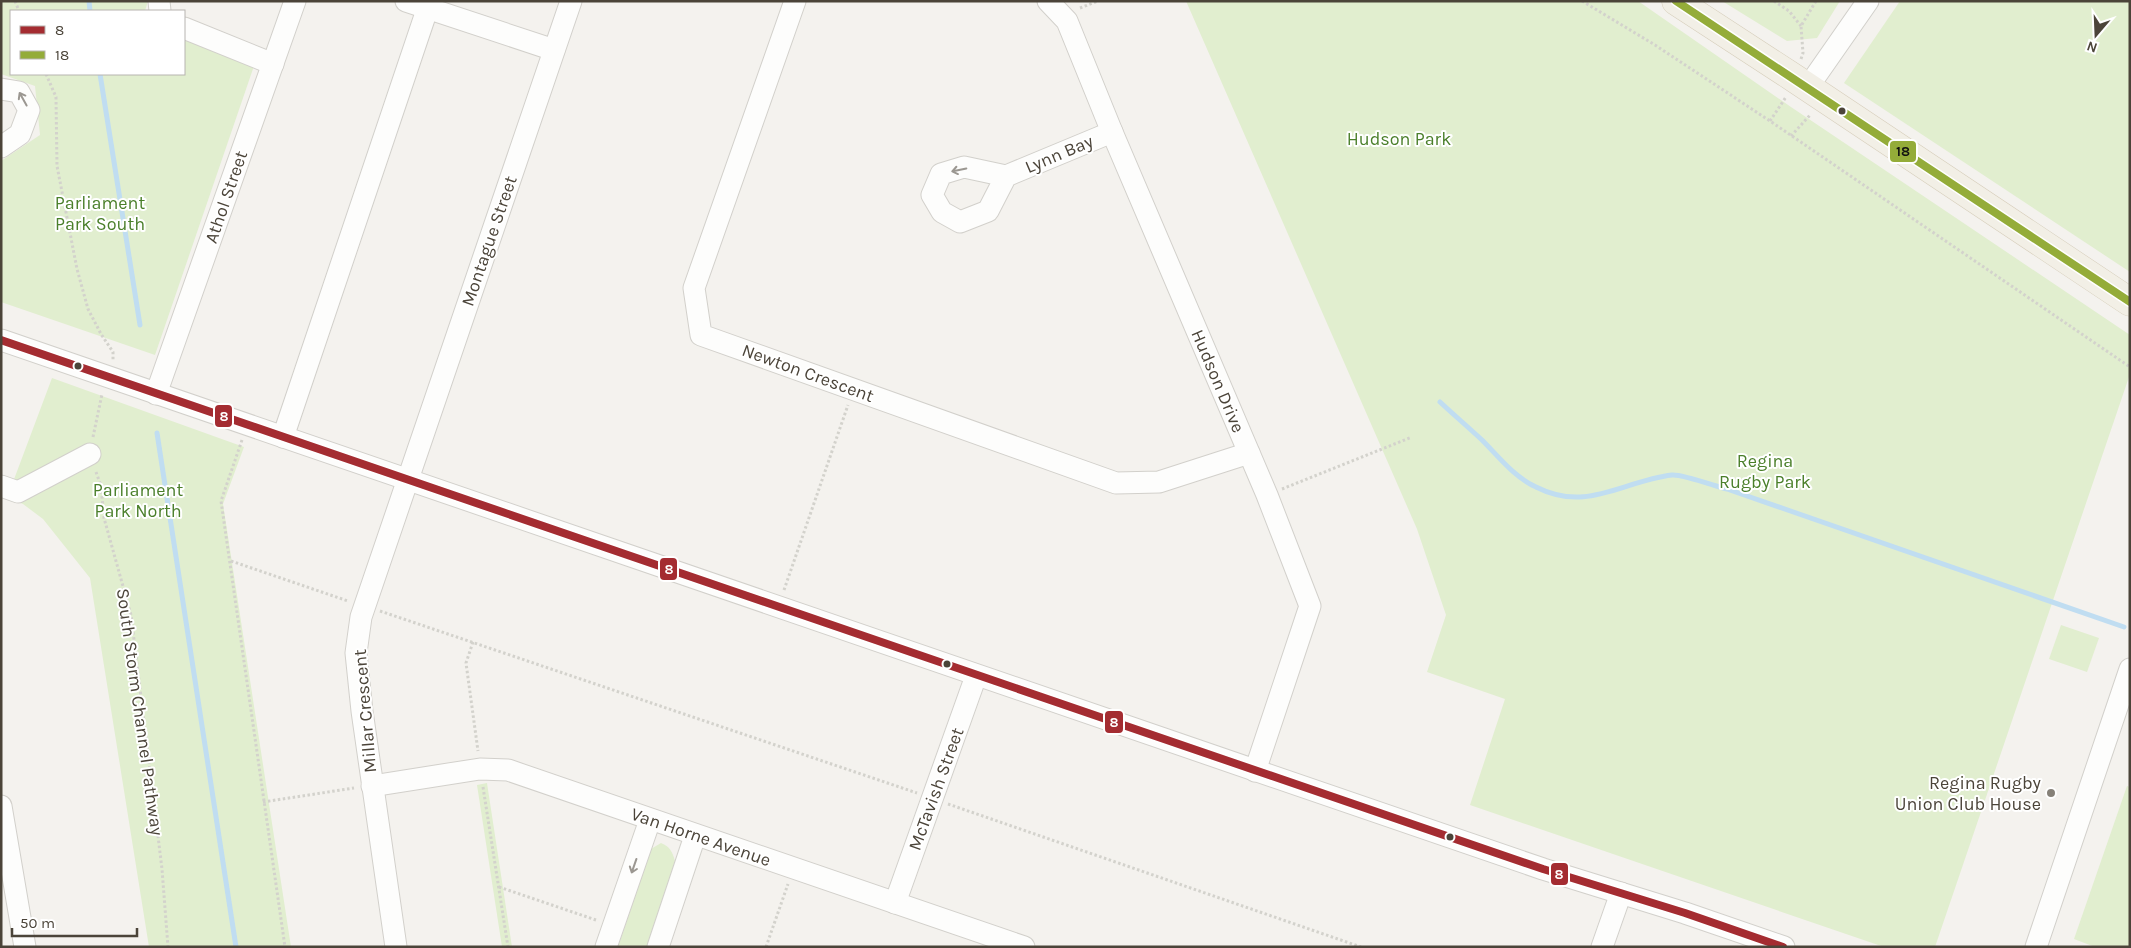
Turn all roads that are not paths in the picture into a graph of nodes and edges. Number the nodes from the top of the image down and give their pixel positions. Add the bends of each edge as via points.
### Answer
1 (295, 1) edge
2 (406, 1) edge
3 (571, 1) edge
4 (795, 1) edge
5 (1048, 1) edge
6 (1676, 1) edge
7 (1868, 1) edge
8 (429, 5) edge
9 (185, 28) edge
10 (554, 50) junction
11 (273, 64) junction
12 (1, 89) edge
13 (1806, 95) junction
14 (1112, 132) junction
15 (1, 147) edge
16 (1006, 176) dead end
17 (2130, 302) edge
18 (1, 340) edge
19 (156, 394) junction
20 (283, 437) junction
21 (1249, 453) junction
22 (90, 454) road end
23 (407, 481) junction
24 (1, 486) edge
25 (2130, 670) edge
26 (976, 676) junction
27 (1255, 771) junction
28 (372, 786) junction
29 (1, 806) edge
30 (650, 820) junction
31 (695, 836) junction
32 (1621, 893) junction
33 (895, 903) junction
34 (25, 947) edge
35 (396, 947) edge
36 (606, 947) edge
37 (658, 947) edge
38 (1024, 947) edge
39 (1602, 947) edge
40 (1784, 947) edge
41 (2036, 947) edge

1 - 11 street, Athol Street
2 - 8 street
3 - 10 street, Montague Street
4 - 21 street, Newton Crescent via 694,288 701,335 1116,483 1159,482
5 - 14 street, Hudson Drive via 1066,21
6 - 13 main road
7 - 13 street
8 - 10 street
8 - 20 street
9 - 11 street
10 - 23 street, Montague Street
11 - 19 street, Athol Street
15 -> 12 street via 20,134 29,110 19,92
13 - 17 main road
14 - 16 street, Lynn Bay
14 - 21 street, Hudson Drive
18 - 19 street
19 - 20 street
20 - 23 street
21 - 27 street, Hudson Drive via 1310,606
22 - 24 street via 18,492
23 - 26 street
23 - 28 street, Millar Crescent via 365,606 356,653
25 - 41 street
26 - 27 street
26 - 33 street, McTavish Street
27 - 32 street via 1543,870
28 - 30 street, Van Horne Avenue via 480,769 508,770
28 - 35 street, Millar Crescent
29 - 34 street
30 - 31 street, Van Horne Avenue
30 -> 36 street
31 - 33 street, Van Horne Avenue
31 - 37 street
32 - 39 street
32 - 40 street
33 - 38 street, Van Horne Avenue

